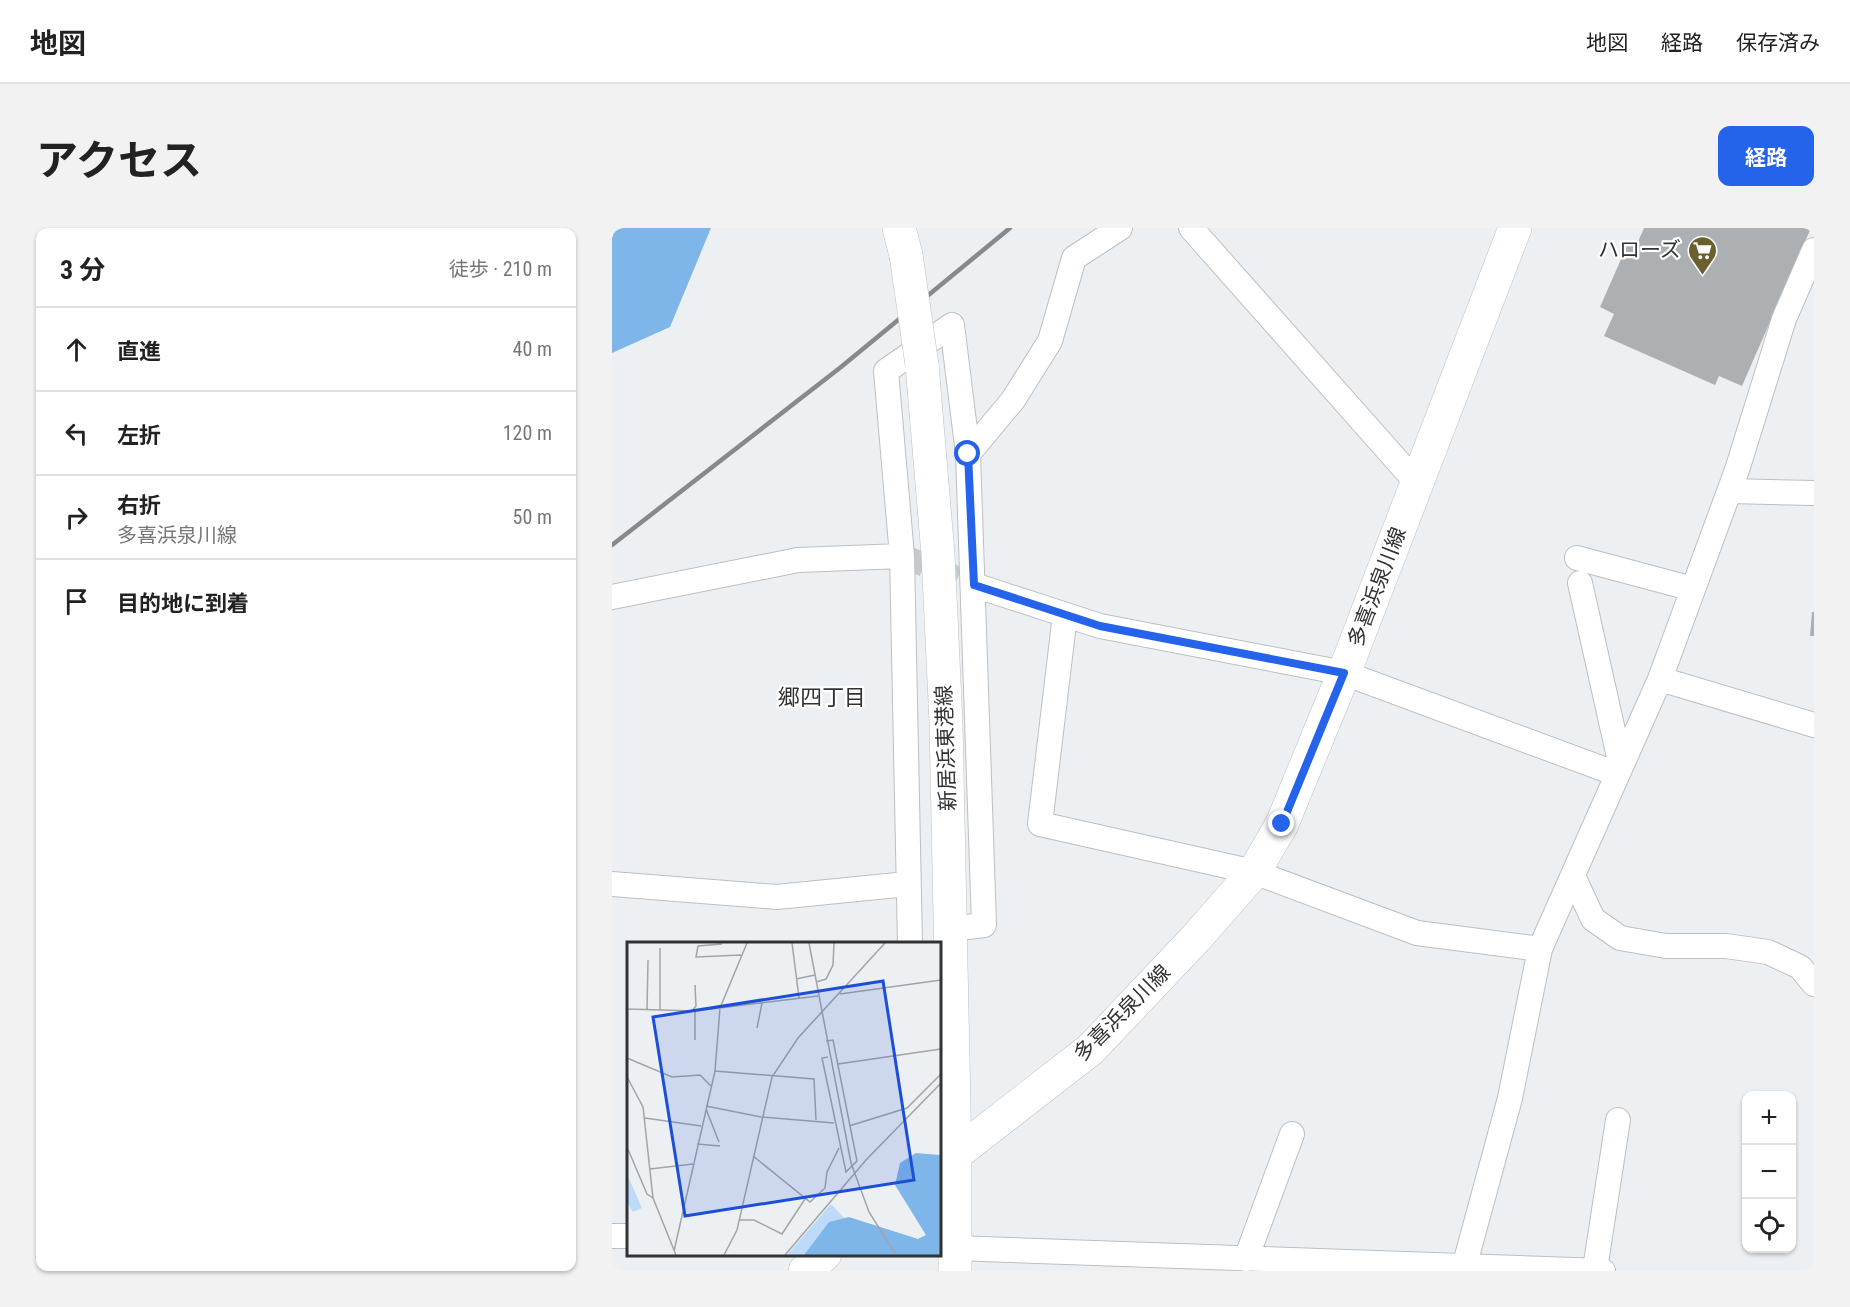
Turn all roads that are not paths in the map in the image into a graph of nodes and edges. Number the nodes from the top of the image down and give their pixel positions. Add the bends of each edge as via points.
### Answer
1 (1120, 228) edge
2 (1191, 228) edge
3 (1515, 228) edge
4 (902, 241) edge
5 (1814, 250) edge
6 (968, 454) junction
7 (1417, 483) junction
8 (1730, 491) junction
9 (1814, 493) edge
10 (902, 556) junction
11 (1577, 558) dead end
12 (1580, 583) dead end
13 (974, 585) junction
14 (1693, 590) junction
15 (612, 597) edge
16 (1065, 615) junction
17 (1344, 673) junction
18 (1660, 679) junction
19 (1814, 725) edge
20 (1619, 770) junction
21 (1254, 872) junction
22 (1572, 876) junction
23 (612, 884) edge
24 (907, 884) junction
25 (950, 929) junction
26 (910, 942) edge
27 (1540, 949) junction
28 (1814, 984) edge
29 (946, 1009) edge
30 (1618, 1120) dead end
31 (1292, 1134) dead end
32 (947, 1161) edge
33 (823, 1256) edge
34 (955, 1259) edge
35 (1246, 1259) junction
36 (1054, 1262) edge
37 (1465, 1268) edge
38 (1599, 1270) edge
39 (805, 1271) edge

1 - 6 street via 1074,258 1050,341 1013,400
2 - 7 street
3 - 7 main road, 多喜浜泉川線
4 - 25 main road, 新居浜東港線, bridge via 922,364 941,610
5 - 8 street via 1784,319
6 - 10 street via 952,325 886,371
6 - 13 street
7 - 17 main road, 多喜浜泉川線
8 - 9 street
8 - 14 street
10 - 15 street via 798,560
10 - 24 street
11 - 14 street
12 - 20 street
13 - 16 street
13 - 25 street via 984,925
14 - 18 street
16 - 17 street via 1100,626
16 - 21 street via 1040,824
17 - 20 street
17 - 21 main road, 多喜浜泉川線 via 1282,824
18 - 19 street
18 - 20 street
20 - 22 street
21 - 27 street via 1417,933
21 - 32 main road, 多喜浜泉川線 via 1091,1049
22 - 27 street
22 - 28 street via 1593,919 1620,938 1666,946 1726,946 1768,952 1800,967
23 - 24 street via 777,897
24 - 26 street
25 - 29 main road, 新居浜東港線
27 - 37 street via 1510,1098
29 - 32 main road, 新居浜東港線
30 - 38 street
31 - 35 street
32 - 34 main road, 新居浜東港線
33 - 39 main road
34 - 36 street
35 - 36 street
35 - 37 street
37 - 38 street

